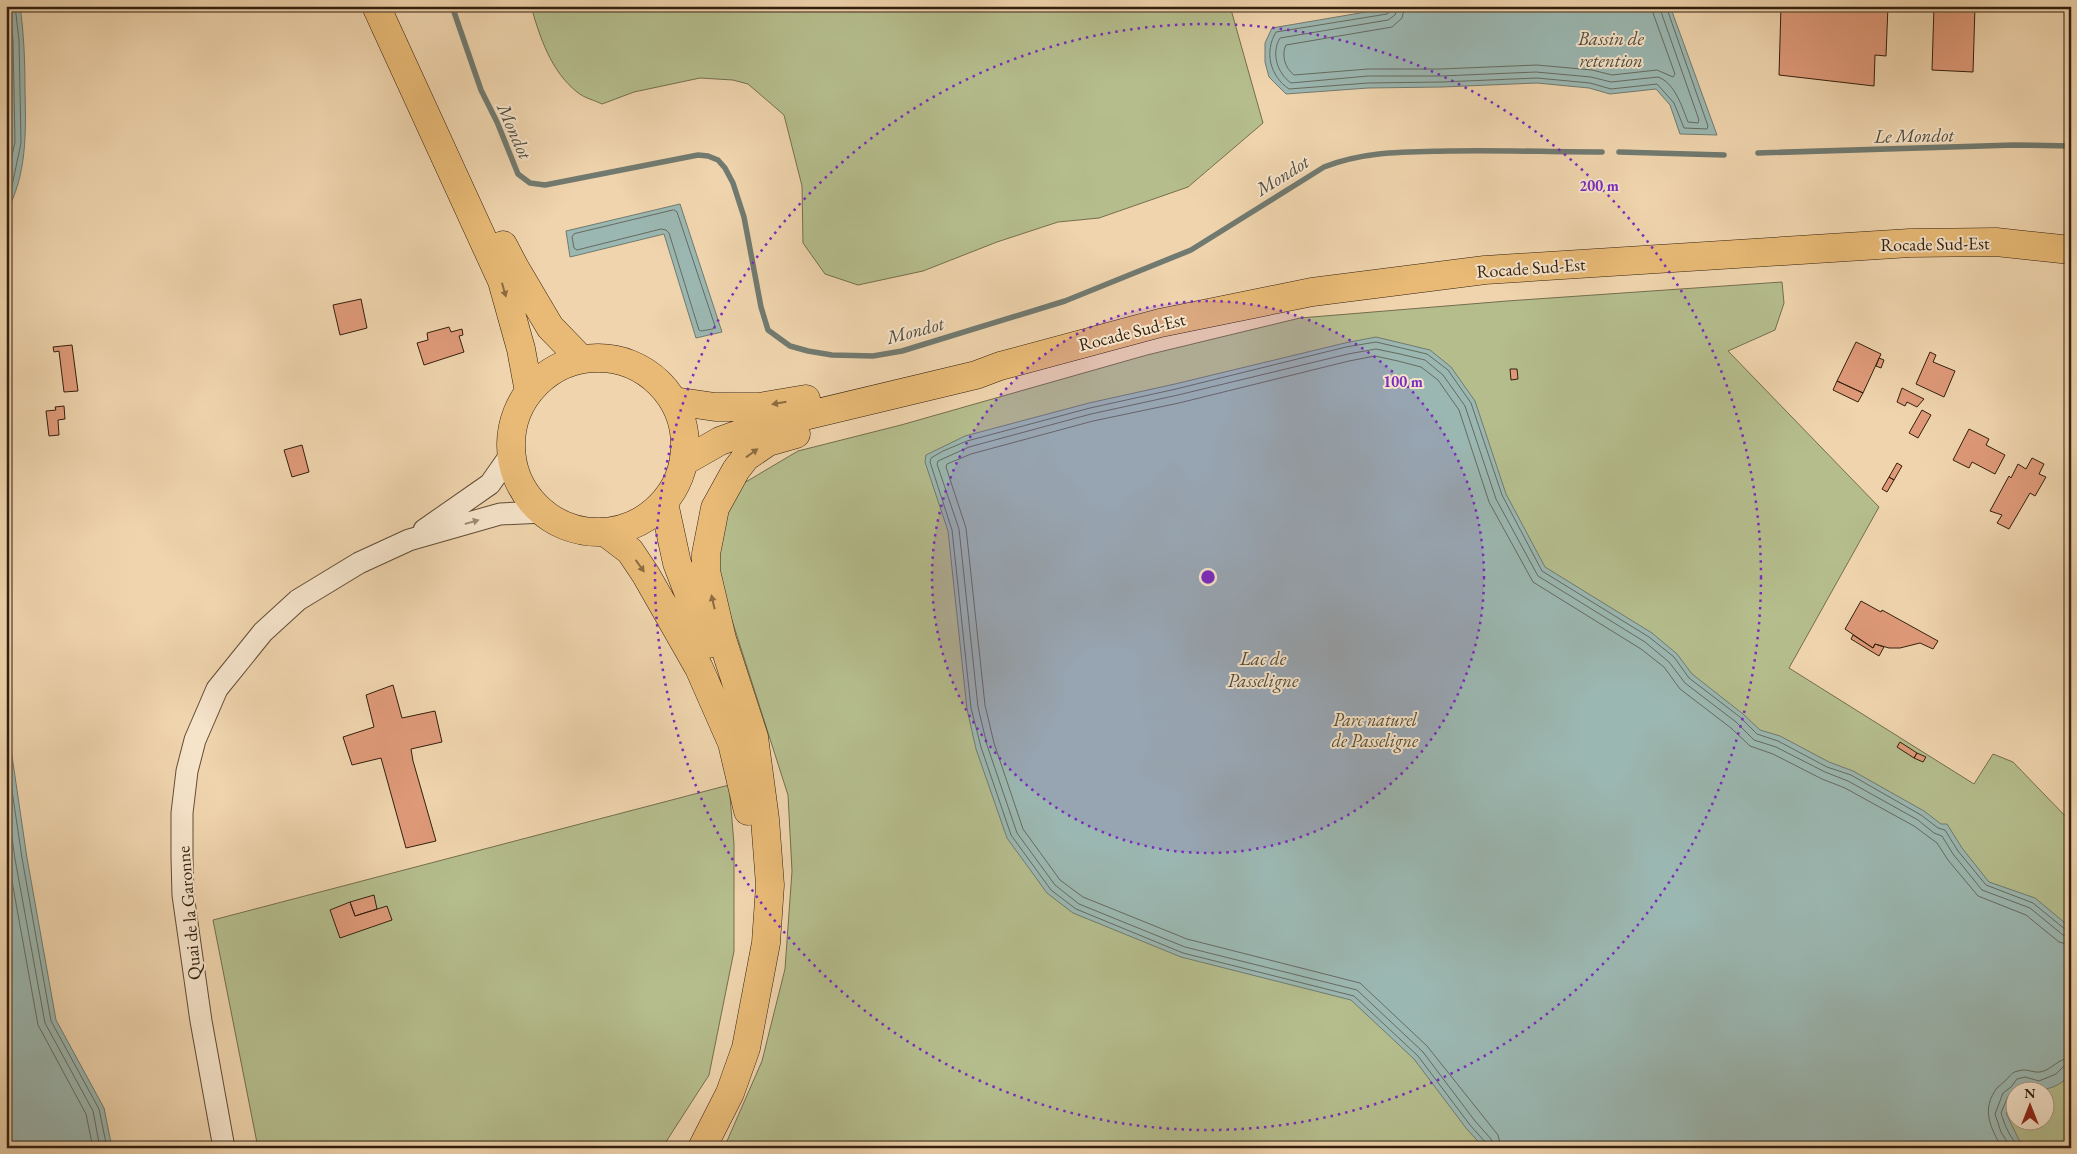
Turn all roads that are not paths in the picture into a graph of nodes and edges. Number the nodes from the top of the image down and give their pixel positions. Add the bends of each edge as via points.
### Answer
1 (376, 6) edge
2 (388, 6) edge
3 (2071, 250) edge
4 (580, 359) junction
5 (1000, 366) junction
6 (529, 392) junction
7 (674, 401) junction
8 (511, 454) junction
9 (685, 461) junction
10 (664, 503) junction
11 (542, 512) junction
12 (605, 532) junction
13 (408, 540) junction
14 (765, 819) junction
15 (224, 1148) edge
16 (690, 1148) edge
17 (702, 1148) edge

1 -> 6 main road via 502,281
2 - 4 main road via 514,266 550,326
3 - 5 main road, Rocade Sud-Est via 1996,242 1910,243 1485,270 1312,292 1160,324
4 - 6 main road via 543,377
4 - 7 main road via 608,358 634,365 657,380
5 -> 7 main road, Rocade Sud-Est via 759,407 715,407
5 - 9 main road, Rocade Sud-Est via 976,375 759,427 720,441
14 -> 5 main road via 754,737 722,639 706,571 714,508 746,457 768,442 972,387
6 - 8 main road via 518,411 512,432
7 - 9 main road via 685,430
8 - 11 main road via 516,476 527,496
8 - 13 street, Quai de la Garonne via 490,484
9 - 10 main road via 677,484
10 - 12 main road via 627,528
10 - 14 main road via 677,563 744,737
11 - 12 main road via 583,531
13 -> 11 street, Quai de la Garonne via 500,514
12 -> 16 main road via 630,551 700,668 732,743 748,812 754,873 753,923 743,1008 724,1079
13 - 15 street, Quai de la Garonne via 359,563 298,600 263,632 217,689 195,740 182,813 183,889 201,1021
14 - 17 main road via 770,885 766,943 754,1010 746,1048 730,1093

